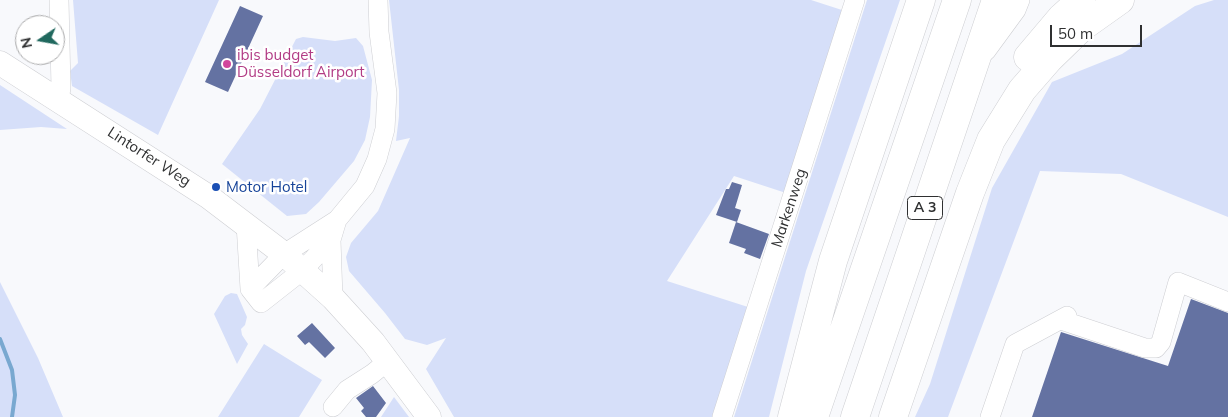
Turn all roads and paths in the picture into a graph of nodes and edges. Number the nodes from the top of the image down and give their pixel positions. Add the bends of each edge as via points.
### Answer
1 (59, 0) edge
2 (378, 0) edge
3 (855, 0) edge
4 (921, 0) edge
5 (957, 0) edge
6 (996, 0) edge
7 (1020, 0) edge
8 (1081, 0) edge
9 (1120, 0) edge
10 (0, 63) edge
11 (972, 70) junction
12 (59, 100) junction
13 (976, 176) junction
14 (337, 220) junction
15 (246, 224) junction
16 (331, 240) junction
17 (284, 254) junction
18 (303, 270) junction
19 (250, 289) junction
20 (333, 298) junction
21 (1228, 302) edge
22 (388, 361) junction
23 (333, 407) dead end
24 (430, 417) edge
25 (722, 417) edge
26 (792, 417) edge
27 (814, 417) edge
28 (855, 417) edge
29 (892, 417) edge
30 (990, 417) edge

1 - 12 street
2 - 14 street via 387,93 385,129 366,186
3 - 25 street, Markenweg
4 - 26 highway via 833,261
5 - 27 highway, A 3
6 - 11 highway, A 3
7 - 11 street
8 - 13 highway via 1033,51 1005,93 982,141
9 - 13 highway via 1065,43 1026,85 991,140
10 - 12 main road, Lintorfer Weg
11 - 28 highway, A 3
12 - 15 main road, Lintorfer Weg via 210,197
13 - 29 highway
14 - 16 street
14 - 17 street
15 - 17 main road, Lintorfer Weg
15 - 19 street
16 - 18 street
16 - 20 street
17 - 18 main road, Lintorfer Weg
17 - 19 street
18 - 19 street via 261,303
18 - 20 main road, Lintorfer Weg
20 - 22 main road, Lintorfer Weg
21 - 30 street via 1178,282 1161,342 1156,348 1145,348 1064,318 1015,344
22 - 23 street via 347,390
22 - 24 main road, Lintorfer Weg

